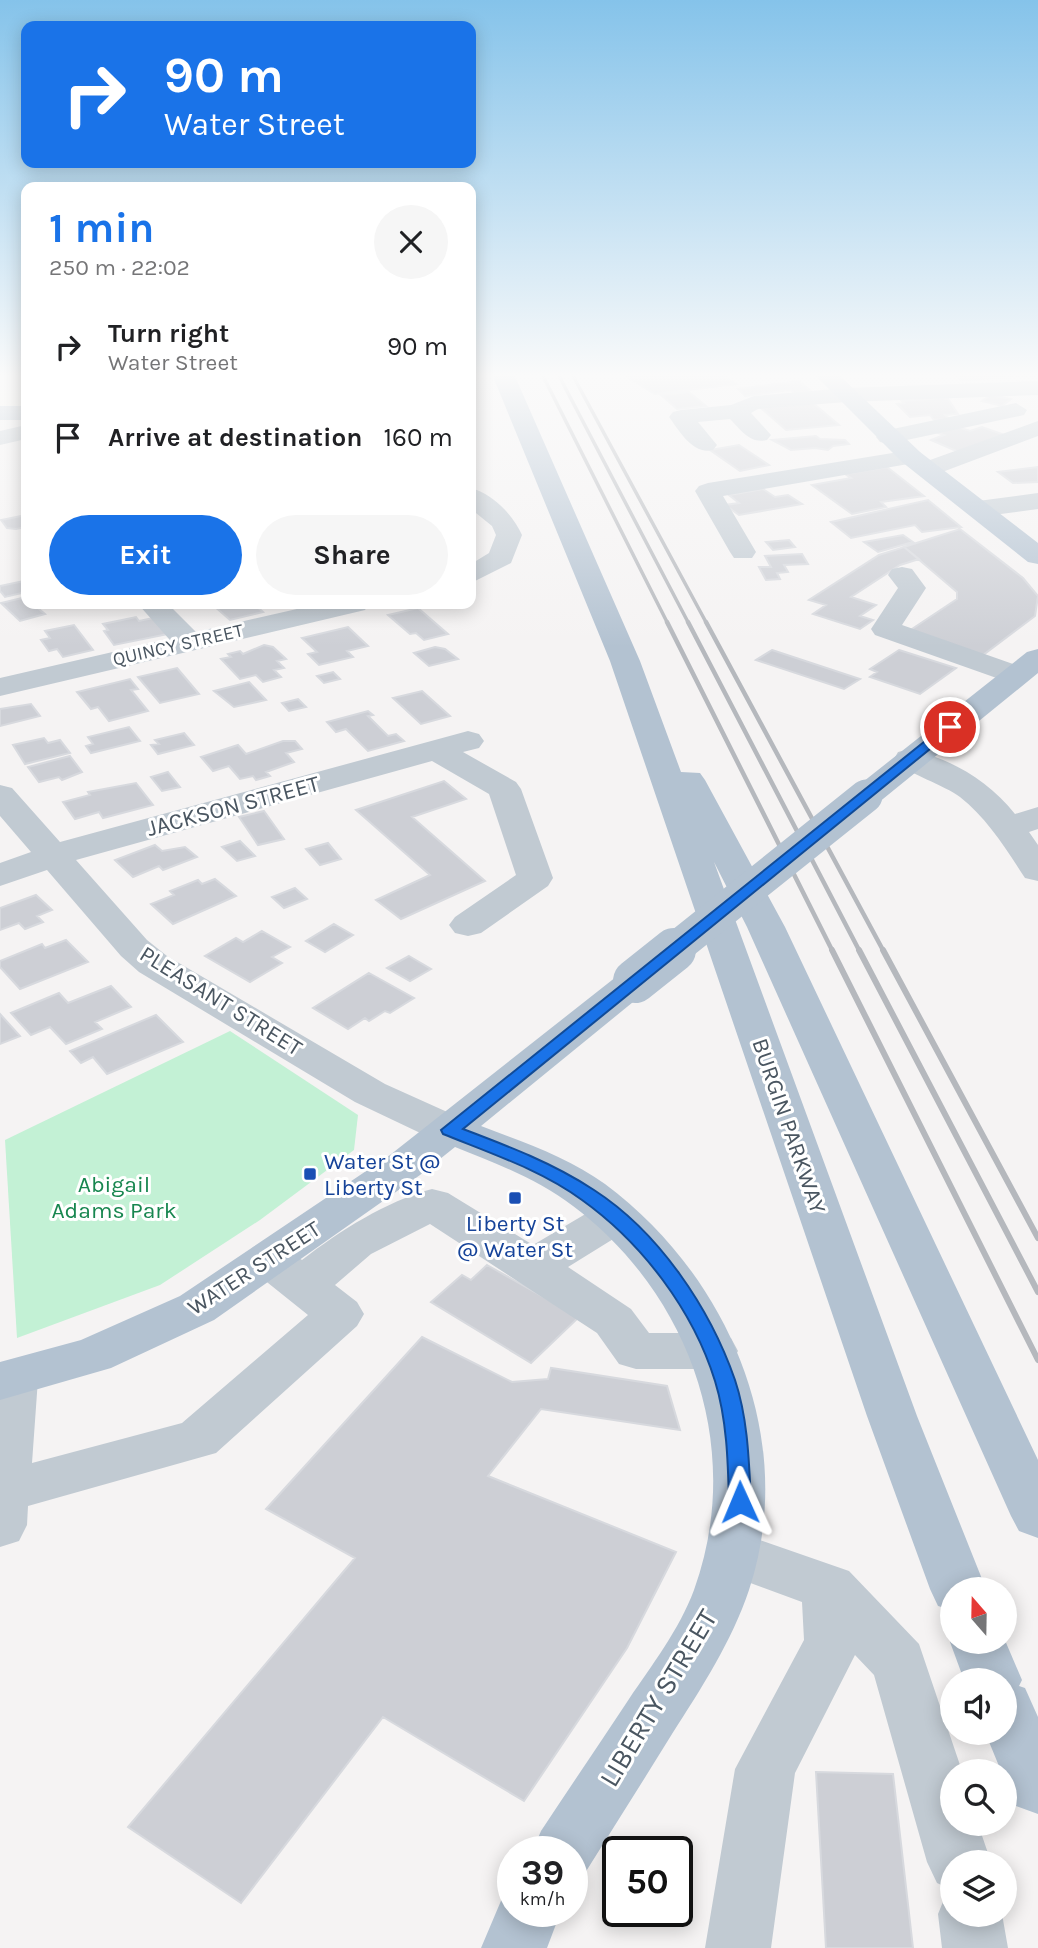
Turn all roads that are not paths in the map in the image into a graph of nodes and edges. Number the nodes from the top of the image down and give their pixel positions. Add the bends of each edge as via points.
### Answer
1 (542, 465) edge
2 (922, 465) edge
3 (938, 465) edge
4 (958, 465) edge
5 (927, 469) junction
6 (476, 500) edge
7 (1038, 500) edge
8 (978, 509) junction
9 (743, 552) dead end
10 (1038, 556) edge
11 (476, 572) edge
12 (902, 575) dead end
13 (157, 609) edge
14 (333, 609) edge
15 (190, 642) junction
16 (625, 661) junction
17 (1027, 667) edge
18 (0, 687) edge
19 (910, 759) junction
20 (0, 795) edge
21 (1023, 822) edge
22 (54, 855) junction
23 (1038, 870) edge
24 (0, 875) edge
25 (468, 925) dead end
26 (450, 1130) junction
27 (615, 1217) junction
28 (533, 1266) junction
29 (286, 1272) junction
30 (714, 1351) junction
31 (6, 1380) edge
32 (1, 1508) edge
33 (1038, 1516) edge
34 (734, 1554) junction
35 (953, 1577) edge
36 (829, 1588) junction
37 (1017, 1737) edge
38 (1038, 1786) edge
39 (573, 1836) edge
40 (955, 1850) edge
41 (516, 1927) edge
42 (521, 1927) edge
43 (972, 1927) edge
44 (502, 1948) edge
45 (514, 1948) edge
46 (738, 1948) edge
47 (975, 1948) edge

1 - 16 main road, BURGIN PARKWAY
2 - 5 main road
3 - 5 street
4 - 5 street
5 - 8 main road
5 - 9 street via 708,491
6 - 11 street via 503,522 509,535 501,556
7 - 8 street
8 - 10 main road
12 - 17 street via 912,589 885,629
13 - 15 street
14 - 15 street, QUINCY STREET
15 - 18 street, QUINCY STREET
16 - 33 main road, BURGIN PARKWAY via 766,927
16 - 35 main road, BURGIN PARKWAY via 891,1416
17 - 19 main road, WATER STREET
19 - 21 street via 964,782 989,804
19 - 26 main road, WATER STREET, bridge
20 - 22 street, PLEASANT STREET
21 - 23 street
22 - 24 street, JACKSON STREET
22 - 25 street, JACKSON STREET via 452,746 504,789 535,878
22 - 26 street, PLEASANT STREET via 153,964 370,1093
26 - 27 main road, LIBERTY STREET via 560,1177
26 - 29 main road, WATER STREET via 357,1200
27 - 28 street
27 - 30 main road, LIBERTY STREET via 671,1276
28 - 29 street via 432,1204
28 - 30 street via 614,1321 636,1351
29 - 31 main road, WATER STREET via 94,1355
29 - 32 street via 340,1314 198,1439
30 - 34 main road, LIBERTY STREET via 733,1412 738,1449 739,1521
31 - 32 street
34 - 36 street
34 - 39 main road, LIBERTY STREET via 704,1630
36 - 40 street via 899,1662
36 - 46 street via 833,1642 765,1769
37 - 38 main road
41 - 44 street
42 - 45 main road
43 - 47 street

